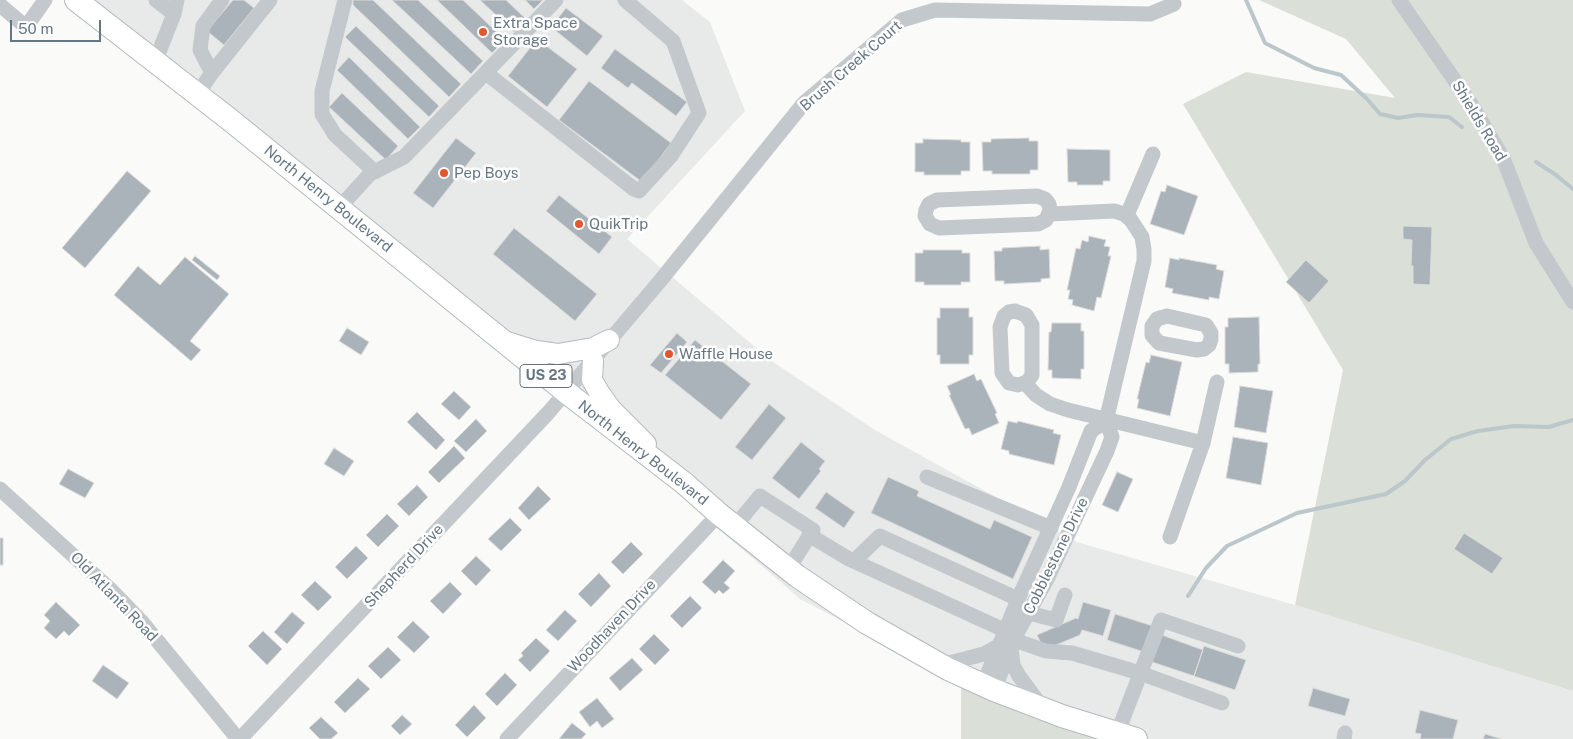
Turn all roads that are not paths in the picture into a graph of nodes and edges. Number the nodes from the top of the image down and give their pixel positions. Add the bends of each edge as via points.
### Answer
1 (45, 0) edge
2 (76, 0) edge
3 (156, 0) edge
4 (222, 0) edge
5 (270, 0) edge
6 (345, 0) edge
7 (556, 0) edge
8 (625, 0) edge
9 (1399, 0) edge
10 (1174, 4) dead end
11 (0, 5) edge
12 (176, 7) edge
13 (155, 62) junction
14 (212, 73) junction
15 (486, 73) junction
16 (197, 95) junction
17 (1153, 154) dead end
18 (375, 172) junction
19 (974, 199) junction
20 (339, 208) junction
21 (1050, 214) junction
22 (1127, 215) junction
23 (975, 226) junction
24 (1573, 302) edge
25 (1129, 325) junction
26 (1152, 328) dead end
27 (502, 340) junction
28 (609, 340) junction
29 (593, 361) junction
30 (1217, 382) dead end
31 (1025, 383) dead end
32 (566, 392) junction
33 (1106, 421) junction
34 (1203, 443) junction
35 (927, 477) dead end
36 (684, 483) junction
37 (0, 489) edge
38 (727, 520) junction
39 (1051, 528) junction
40 (809, 535) junction
41 (1170, 538) dead end
42 (854, 561) junction
43 (788, 568) junction
44 (1065, 595) dead end
45 (1018, 599) junction
46 (1029, 613) junction
47 (1010, 640) junction
48 (1238, 646) dead end
49 (941, 665) junction
50 (1140, 673) junction
51 (988, 687) junction
52 (1222, 703) dead end
53 (1043, 708) junction
54 (1127, 736) edge
55 (239, 739) edge
56 (507, 739) edge

1 - 11 street via 26,27
2 - 13 highway, North Henry Boulevard / US 23
3 - 12 street
4 - 14 street via 203,26 200,50
5 - 14 street
6 - 18 street via 322,91 322,114 335,136
7 - 15 street
8 - 15 street via 673,41 699,113 671,156 639,191
9 - 24 street, Shields Road via 1471,104 1503,158 1536,243
10 - 28 street, Brush Creek Court via 1150,14 935,10 902,20 804,103
12 - 13 street
13 - 16 highway, North Henry Boulevard / US 23
14 - 16 street
15 - 18 street via 404,157
16 - 20 highway, North Henry Boulevard / US 23
17 - 22 street
18 - 20 street
19 - 21 street via 1038,196 1048,203
19 - 23 street
19 - 23 street via 935,200 929,204 925,215 927,222 935,227
20 - 27 highway, North Henry Boulevard / US 23
21 - 22 street via 1114,211
21 - 23 street via 1038,224
22 - 25 street, Cobblestone Drive via 1138,230 1144,249 1144,262
25 - 26 street
25 - 33 street, Cobblestone Drive
27 - 28 main road via 558,354 593,348
27 - 32 highway, North Henry Boulevard / US 23
28 - 29 street, Brush Creek Court
29 - 32 street, Brush Creek Court
29 - 36 main road via 592,380 599,392
30 - 34 street
31 - 33 street via 1050,404
32 - 36 highway, North Henry Boulevard / US 23
32 - 55 street, Shepherd Drive
33 - 34 street
33 - 39 street, Cobblestone Drive via 1091,431
33 - 46 street, Cobblestone Drive via 1112,437 1107,451
34 - 41 street
35 - 39 street
36 - 38 highway, North Henry Boulevard / US 23
37 - 55 street, Old Atlanta Road via 142,622
38 - 40 street, Woodhaven Drive via 760,496 813,530
38 - 43 highway, North Henry Boulevard / US 23
38 - 56 street, Woodhaven Drive
39 - 45 street, Cobblestone Drive
40 - 42 street
40 - 43 street
42 - 45 street via 880,536
42 - 47 street
43 - 49 highway, North Henry Boulevard / US 23 via 867,622
44 - 46 street via 1056,620
45 - 47 street, Cobblestone Drive
46 - 47 street, Cobblestone Drive
47 - 49 street via 984,654
47 - 50 street via 1046,651 1072,653
47 - 51 street, Cobblestone Drive
47 - 53 street via 1013,666
48 - 50 street via 1161,620
49 - 51 highway, North Henry Boulevard / US 23
50 - 52 street
50 - 54 street
51 - 53 highway, North Henry Boulevard / US 23
53 - 54 highway, North Henry Boulevard / US 23

